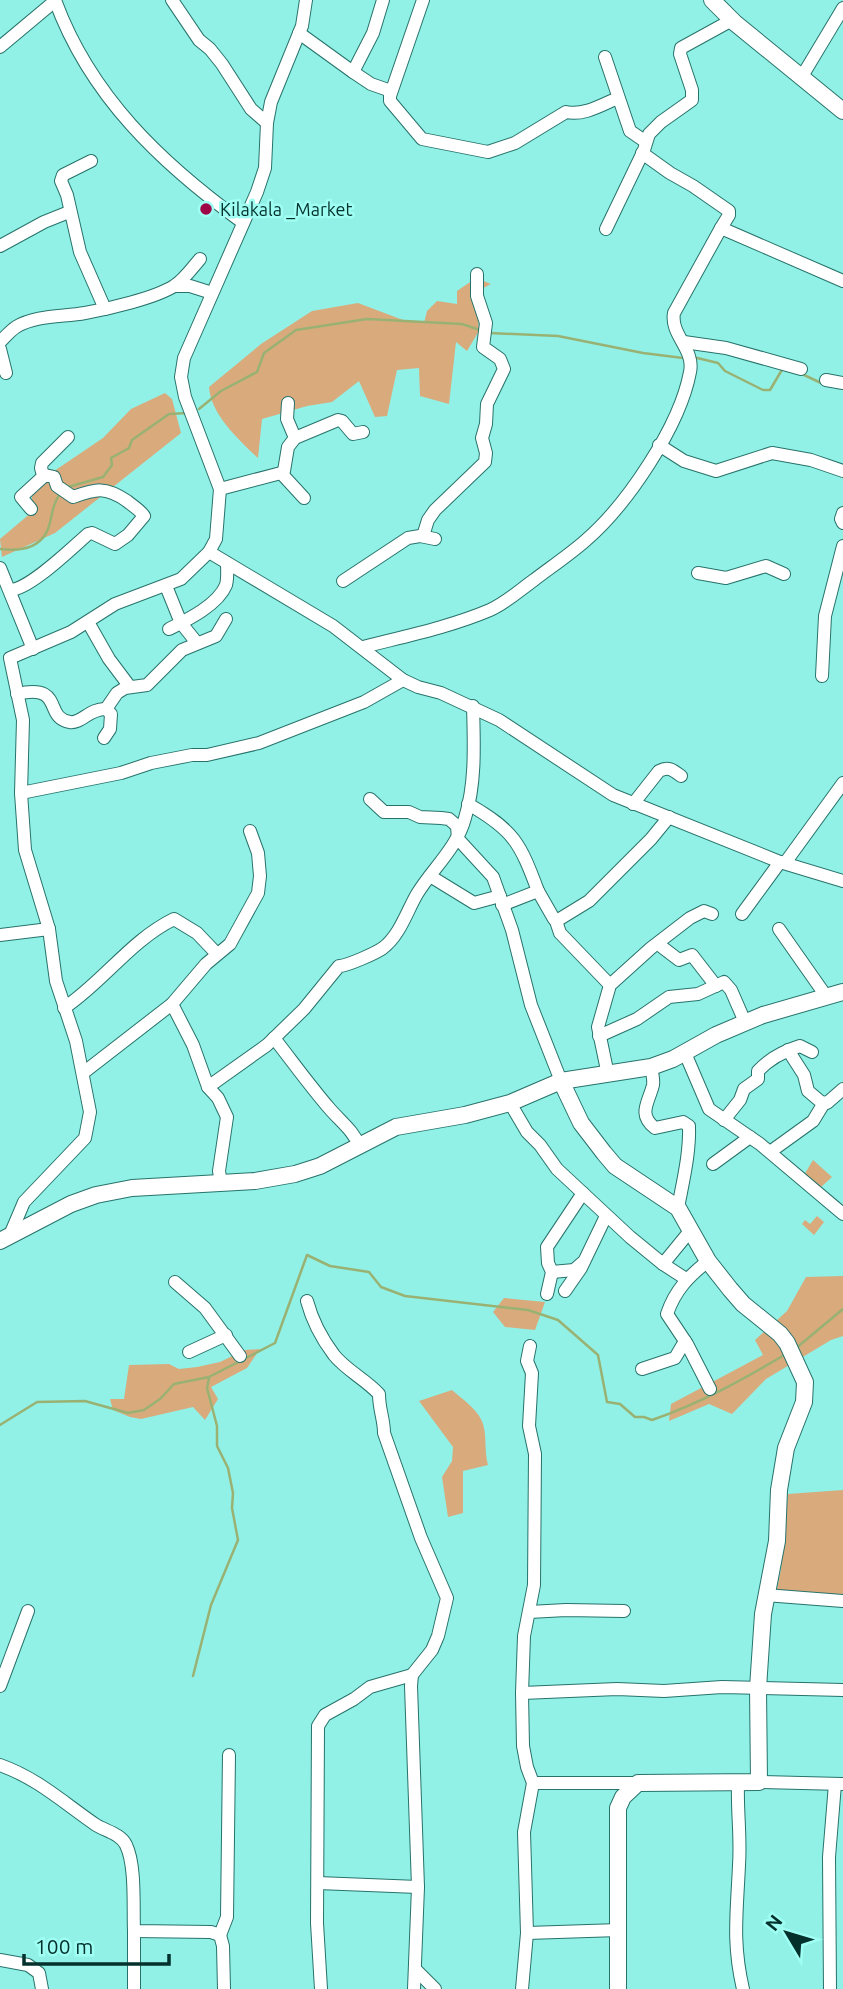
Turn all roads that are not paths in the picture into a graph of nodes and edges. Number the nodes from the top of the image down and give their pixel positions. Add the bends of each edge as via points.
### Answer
1 (55, 0) edge
2 (172, 0) edge
3 (306, 0) edge
4 (383, 0) edge
5 (423, 0) edge
6 (712, 0) edge
7 (843, 8) edge
8 (732, 20) junction
9 (299, 33) junction
10 (0, 47) edge
11 (605, 57) dead end
12 (353, 72) junction
13 (801, 78) junction
14 (391, 91) junction
15 (618, 98) junction
16 (843, 111) edge
17 (267, 123) junction
18 (644, 147) junction
19 (91, 161) dead end
20 (69, 212) junction
21 (242, 222) junction
22 (606, 229) dead end
23 (721, 229) junction
24 (0, 246) edge
25 (200, 259) dead end
26 (477, 274) dead end
27 (843, 281) edge
28 (175, 286) junction
29 (212, 293) junction
30 (105, 309) junction
31 (0, 342) edge
32 (684, 342) junction
33 (0, 349) edge
34 (800, 369) dead end
35 (6, 373) dead end
36 (826, 380) dead end
37 (843, 383) edge
38 (288, 402) dead end
39 (363, 432) dead end
40 (68, 437) dead end
41 (295, 438) junction
42 (659, 445) junction
43 (843, 471) edge
44 (281, 473) junction
45 (43, 475) junction
46 (220, 489) junction
47 (304, 498) dead end
48 (31, 509) dead end
49 (843, 513) edge
50 (843, 523) edge
51 (843, 546) edge
52 (209, 552) junction
53 (227, 563) junction
54 (0, 568) edge
55 (698, 573) dead end
56 (784, 574) dead end
57 (343, 581) dead end
58 (166, 586) junction
59 (10, 590) junction
60 (226, 619) dead end
61 (88, 622) junction
62 (175, 626) junction
63 (197, 643) junction
64 (363, 647) junction
65 (33, 649) junction
66 (5, 662) edge
67 (822, 676) dead end
68 (403, 680) junction
69 (130, 687) junction
70 (17, 694) junction
71 (473, 706) junction
72 (106, 709) junction
73 (104, 738) dead end
74 (681, 776) dead end
75 (843, 783) edge
76 (21, 793) junction
77 (370, 799) dead end
78 (468, 804) junction
79 (634, 804) junction
80 (669, 817) junction
81 (250, 831) dead end
82 (458, 839) junction
83 (783, 863) junction
84 (430, 876) junction
85 (843, 881) edge
86 (537, 891) junction
87 (501, 901) junction
88 (712, 914) dead end
89 (742, 914) dead end
90 (556, 921) junction
91 (49, 929) junction
92 (779, 929) dead end
93 (0, 934) edge
94 (658, 944) junction
95 (217, 954) junction
96 (610, 985) junction
97 (716, 986) junction
98 (843, 992) edge
99 (827, 996) junction
100 (172, 1004) junction
101 (64, 1008) junction
102 (745, 1022) junction
103 (598, 1036) junction
104 (274, 1038) junction
105 (788, 1050) junction
106 (812, 1052) dead end
107 (685, 1053) junction
108 (652, 1067) junction
109 (83, 1073) junction
110 (608, 1075) junction
111 (561, 1081) junction
112 (208, 1087) junction
113 (843, 1089) edge
114 (510, 1103) junction
115 (824, 1103) junction
116 (724, 1119) junction
117 (750, 1137) junction
118 (360, 1147) junction
119 (770, 1152) junction
120 (713, 1164) dead end
121 (221, 1183) junction
122 (583, 1193) junction
123 (678, 1208) junction
124 (843, 1214) edge
125 (606, 1216) junction
126 (690, 1231) junction
127 (5, 1238) edge
128 (585, 1260) junction
129 (708, 1261) junction
130 (663, 1264) junction
131 (552, 1272) junction
132 (686, 1279) junction
133 (175, 1282) dead end
134 (565, 1291) dead end
135 (547, 1294) dead end
136 (307, 1301) dead end
137 (226, 1335) junction
138 (685, 1341) junction
139 (530, 1346) dead end
140 (189, 1352) dead end
141 (240, 1356) dead end
142 (642, 1369) dead end
143 (710, 1389) dead end
144 (765, 1595) junction
145 (843, 1601) edge
146 (28, 1611) dead end
147 (624, 1611) dead end
148 (530, 1612) junction
149 (412, 1675) junction
150 (0, 1686) edge
151 (758, 1688) junction
152 (843, 1690) edge
153 (522, 1693) junction
154 (229, 1755) dead end
155 (0, 1765) edge
156 (759, 1782) junction
157 (533, 1783) junction
158 (638, 1783) junction
159 (738, 1784) junction
160 (839, 1784) edge
161 (318, 1883) junction
162 (418, 1887) junction
163 (619, 1930) junction
164 (134, 1931) junction
165 (527, 1933) junction
166 (220, 1935) junction
167 (0, 1960) edge
168 (416, 1970) junction
169 (42, 1989) edge
170 (134, 1989) edge
171 (224, 1989) edge
172 (321, 1989) edge
173 (414, 1989) edge
174 (435, 1989) edge
175 (522, 1989) edge
176 (618, 1989) edge
177 (743, 1989) edge
178 (830, 1989) edge

1 - 10 street
1 - 21 street via 88,70 132,128
2 - 17 street via 251,109
3 - 9 street
4 - 12 street
5 - 14 street
6 - 8 street
7 - 13 street
8 - 13 street
8 - 18 street via 682,47 692,100 654,129
9 - 12 street
9 - 17 street
11 - 15 street
12 - 14 street
13 - 16 street
14 - 15 street via 390,101 422,139 488,152 515,143 566,112 584,112
15 - 18 street via 630,131
17 - 21 street via 265,168
18 - 22 street
18 - 23 street via 729,211
19 - 20 street via 61,177
20 - 24 street
20 - 30 street via 80,252
21 - 29 street
23 - 27 street
23 - 32 street via 674,313 673,324
25 - 28 street
26 - 57 street via 477,296 486,323 483,347 500,359 504,369 487,404 482,438 486,456 481,468 432,514 429,537 401,541
28 - 29 street
28 - 30 street
29 - 46 street via 189,342 181,377
30 - 31 street via 26,324
32 - 34 street via 726,348
32 - 42 street via 691,371 684,398
33 - 35 street
36 - 37 street
38 - 41 street via 287,419
39 - 41 street via 353,434 338,420
40 - 45 street via 42,463
41 - 44 street
42 - 43 street via 684,461 716,471 772,453
42 - 64 street via 597,530 503,603 454,623
44 - 46 street
44 - 47 street
45 - 48 street via 21,497
45 - 59 street via 54,477 57,486 73,497 108,490 144,516 115,544 88,534 21,589
46 - 52 street via 216,540
49 - 50 street
51 - 67 street via 824,616
52 - 53 street
52 - 58 street via 181,579
53 - 62 street via 223,590 200,612
53 - 64 street
54 - 59 street
55 - 56 street via 726,578 768,566
58 - 61 street via 115,604
58 - 62 street
59 - 65 street
60 - 63 street via 216,636
61 - 65 street
61 - 69 street
62 - 63 street
63 - 69 street via 174,657 147,685
64 - 68 street
65 - 66 street
66 - 70 street
68 - 71 street
68 - 76 street via 363,702 259,743
69 - 72 street via 112,698
70 - 72 street via 46,694 67,722
70 - 76 street via 23,720
71 - 78 street
71 - 79 street
72 - 73 street via 111,715
74 - 79 street via 671,769 659,771
75 - 83 street
76 - 91 street via 25,850
77 - 82 street via 384,812 449,819 457,826
78 - 82 street
78 - 86 street via 512,834
79 - 80 street
80 - 83 street
80 - 90 street via 589,901
81 - 95 street via 258,853 258,893 241,928
82 - 84 street
82 - 87 street via 493,877
83 - 85 street
83 - 89 street
84 - 87 street via 474,903
84 - 104 street via 382,949 340,966
86 - 87 street
86 - 90 street
87 - 111 street via 531,1005
88 - 94 street via 696,914
90 - 96 street via 557,929
91 - 93 street
91 - 101 street via 55,981
92 - 99 street
94 - 96 street
94 - 97 street via 679,960 692,955
95 - 100 street
95 - 101 street via 197,933 174,919
96 - 103 street
97 - 102 street via 726,984
97 - 103 street via 698,994 668,997 636,1019
98 - 99 street
99 - 102 street
100 - 109 street
100 - 112 street
101 - 109 street
102 - 107 street
103 - 110 street
104 - 112 street
104 - 118 street via 344,1121
105 - 106 street via 803,1046
105 - 115 street via 804,1074 808,1091
105 - 116 street via 760,1068 758,1079 744,1090
107 - 108 street
107 - 116 street via 709,1109
108 - 110 street
108 - 123 street via 645,1117 655,1128 683,1122 689,1126
109 - 127 street via 90,1112 85,1138 24,1202
110 - 111 street
111 - 114 street
111 - 123 street via 585,1129 615,1166
112 - 121 street via 227,1116
113 - 115 street
114 - 118 street via 406,1124
114 - 122 street via 551,1162
115 - 119 street via 813,1121
116 - 117 street
117 - 119 street
117 - 120 street
118 - 121 street via 295,1174
119 - 124 street
121 - 127 street via 132,1188 96,1195
122 - 125 street
122 - 131 street via 547,1247
123 - 126 street
125 - 128 street
125 - 130 street
126 - 129 street
126 - 130 street
128 - 131 street via 574,1270
128 - 134 street
129 - 132 street
129 - 144 street via 743,1304 787,1343 802,1371 806,1391 786,1448 777,1541
130 - 132 street
131 - 135 street
132 - 138 street via 667,1314
133 - 137 street via 205,1308
136 - 149 street via 314,1324 334,1355 379,1394 384,1433 447,1598 432,1650
137 - 140 street
137 - 141 street
138 - 142 street via 675,1358
138 - 143 street
139 - 148 street via 529,1426 535,1485
144 - 145 street
144 - 151 street
146 - 150 street
147 - 148 street
148 - 153 street via 524,1636
149 - 161 street via 370,1687 325,1715 318,1726
149 - 162 street
151 - 152 street
151 - 153 street
151 - 156 street
153 - 157 street via 523,1746
154 - 166 street via 227,1917
155 - 164 street via 41,1785 123,1840 131,1869
156 - 159 street
156 - 160 street
157 - 158 street
157 - 165 street via 524,1832
158 - 159 street
158 - 163 street via 618,1808
159 - 177 street via 736,1960
160 - 178 street via 829,1857
161 - 162 street
161 - 172 street
162 - 168 street
163 - 165 street
163 - 176 street
164 - 166 street
164 - 170 street
165 - 175 street
166 - 171 street
167 - 169 street via 28,1965 39,1973
168 - 173 street
168 - 174 street

